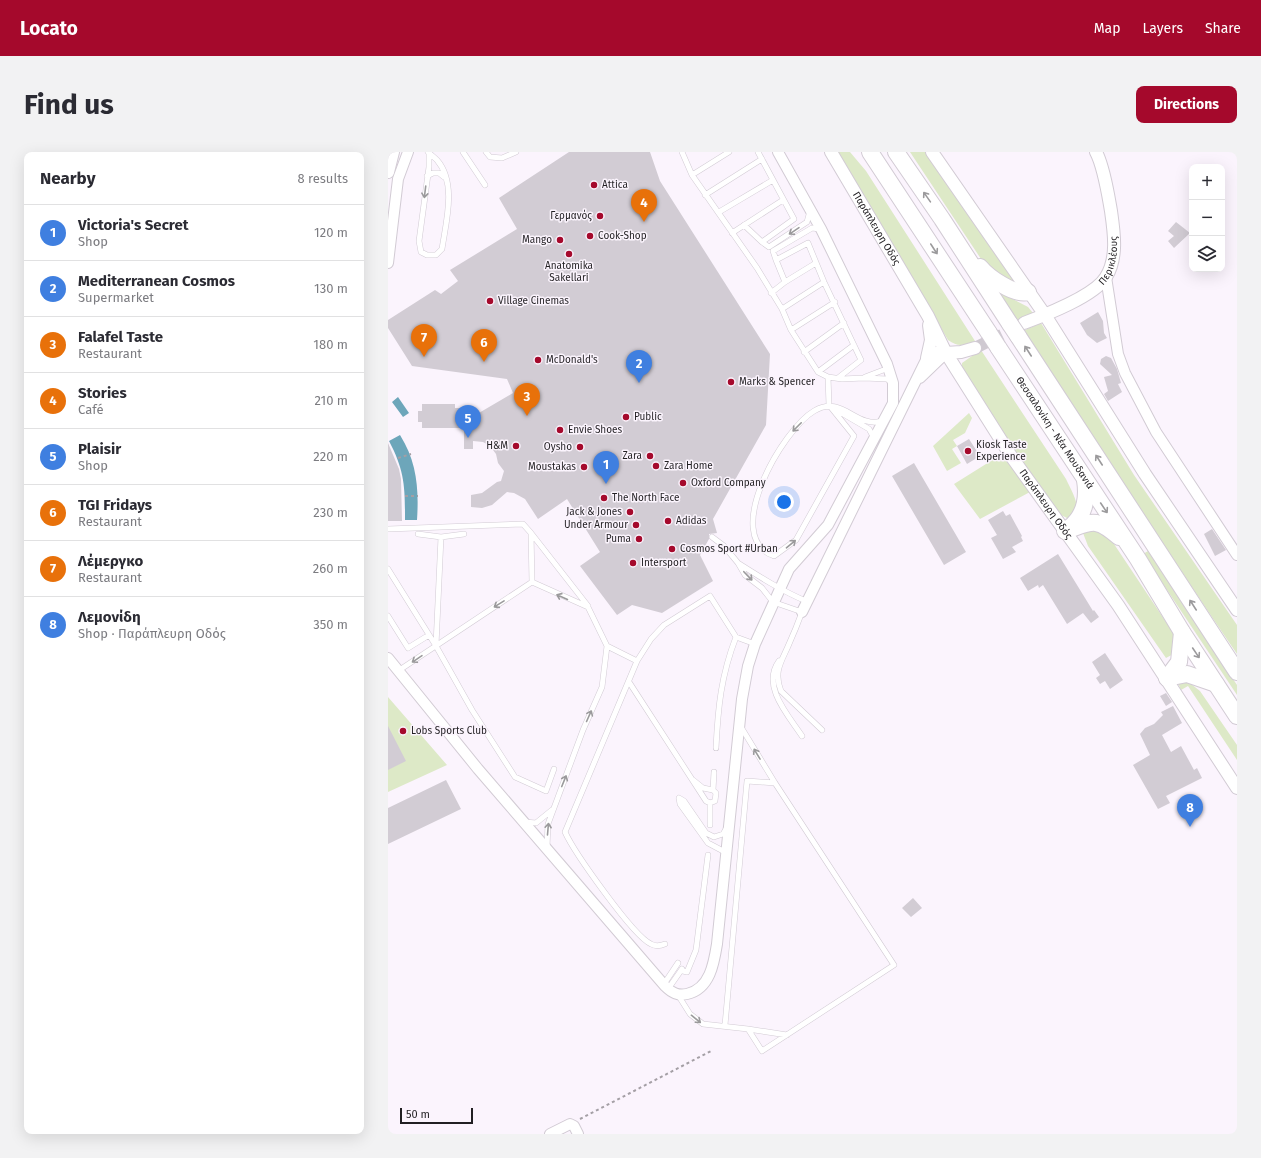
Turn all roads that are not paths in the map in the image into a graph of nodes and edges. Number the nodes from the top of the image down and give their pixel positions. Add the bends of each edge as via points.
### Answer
1 (393, 152) edge
2 (414, 152) edge
3 (428, 152) edge
4 (464, 152) edge
5 (486, 152) edge
6 (516, 152) edge
7 (684, 152) edge
8 (729, 152) edge
9 (758, 152) edge
10 (778, 152) edge
11 (831, 152) edge
12 (859, 152) edge
13 (870, 152) edge
14 (896, 152) edge
15 (932, 152) edge
16 (1096, 152) edge
17 (509, 153) edge
18 (406, 155) edge
19 (762, 159) junction
20 (388, 172) edge
21 (692, 175) junction
22 (427, 176) junction
23 (446, 179) junction
24 (773, 180) junction
25 (485, 185) dead end
26 (897, 193) junction
27 (705, 195) junction
28 (783, 200) junction
29 (810, 208) junction
30 (719, 212) junction
31 (942, 219) junction
32 (744, 225) junction
33 (821, 229) junction
34 (732, 232) junction
35 (762, 242) junction
36 (771, 249) junction
37 (776, 260) junction
38 (388, 263) edge
39 (816, 263) junction
40 (1106, 277) junction
41 (786, 282) junction
42 (824, 282) junction
43 (1028, 292) junction
44 (771, 293) junction
45 (835, 302) junction
46 (782, 309) junction
47 (1045, 315) junction
48 (928, 316) junction
49 (844, 323) junction
50 (1017, 328) junction
51 (791, 330) junction
52 (854, 345) junction
53 (975, 348) tunnel mouth
54 (804, 352) junction
55 (946, 353) junction
56 (927, 358) junction
57 (887, 364) junction
58 (818, 372) junction
59 (828, 377) junction
60 (838, 378) junction
61 (864, 378) junction
62 (917, 382) junction
63 (893, 383) junction
64 (829, 405) junction
65 (884, 420) junction
66 (874, 438) junction
67 (1085, 480) junction
68 (388, 529) edge
69 (1065, 531) junction
70 (531, 533) junction
71 (418, 534) dead end
72 (464, 534) dead end
73 (442, 537) junction
74 (712, 537) dead end
75 (1237, 556) edge
76 (1138, 559) junction
77 (738, 563) junction
78 (388, 569) edge
79 (532, 582) junction
80 (779, 589) junction
81 (806, 601) junction
82 (773, 602) junction
83 (588, 607) junction
84 (1237, 610) edge
85 (802, 612) junction
86 (388, 616) edge
87 (1182, 632) junction
88 (429, 635) junction
89 (736, 637) junction
90 (755, 644) junction
91 (436, 646) junction
92 (607, 646) junction
93 (782, 657) junction
94 (388, 658) edge
95 (637, 661) junction
96 (398, 671) junction
97 (1237, 672) edge
98 (1167, 678) junction
99 (629, 682) junction
100 (1216, 684) junction
101 (1237, 716) edge
102 (739, 725) junction
103 (822, 730) dead end
104 (802, 736) dead end
105 (716, 748) dead end
106 (554, 769) dead end
107 (714, 772) dead end
108 (693, 780) junction
109 (775, 783) junction
110 (1237, 788) edge
111 (713, 790) junction
112 (710, 803) junction
113 (553, 809) junction
114 (525, 822) junction
115 (710, 825) dead end
116 (728, 826) junction
117 (547, 850) junction
118 (725, 852) junction
119 (708, 855) dead end
120 (665, 944) dead end
121 (678, 963) dead end
122 (666, 986) junction
123 (678, 994) junction
124 (724, 1025) junction
125 (748, 1029) junction
126 (787, 1035) junction
127 (550, 1134) edge
128 (578, 1134) edge

1 - 20 street
2 - 18 lane
3 - 22 lane
3 - 23 lane via 438,161
4 - 25 lane
5 - 17 lane via 490,157 502,158
6 - 17 lane
7 - 21 lane
8 - 21 lane
9 - 19 lane
10 - 29 street
11 - 48 street, Παράπλευρη Οδός
12 - 26 highway via 880,178
13 - 26 highway, Θεσσαλονίκη - Νέα Μουδανιά
31 -> 14 highway
15 - 43 street
16 - 40 street, Περικλέους via 1108,193 1115,239
18 - 38 street via 398,179
19 - 24 lane
19 - 27 lane
21 - 27 lane
22 - 23 lane via 439,173
22 -> 23 lane via 419,241 421,252 427,255 436,255 442,249 448,197
24 - 28 lane
24 - 30 lane
26 -> 67 highway, Θεσσαλονίκη - Νέα Μουδανιά, bridge
27 - 30 lane
28 - 32 lane
28 - 35 lane via 794,219
29 - 33 street
29 -> 36 lane via 807,222
30 - 34 lane
31 - 43 highway via 989,276 1019,292
31 - 50 highway
32 - 34 lane
32 - 35 lane
33 - 36 lane via 812,228
33 - 57 street
34 - 44 lane
35 - 36 lane
36 - 37 lane
37 - 39 lane via 808,243
37 - 41 lane
39 - 41 lane
39 - 42 lane
40 - 47 street, Περικλέους via 1089,292
40 - 75 street via 1118,354 1125,373 1156,432
41 - 44 lane
42 - 45 lane
42 - 46 lane
43 - 47 street
44 - 46 lane
45 - 49 lane
45 - 51 lane
46 - 51 lane
47 - 50 street, Περικλέους
47 - 84 street via 1141,467
48 - 55 street, Παράπλευρη Οδός
48 - 56 street via 931,340
49 - 52 lane
49 - 54 lane
97 -> 50 highway
51 - 54 lane
52 - 58 lane
52 - 60 lane via 861,360
53 - 55 street
54 - 58 lane
55 - 56 street via 936,352
55 - 62 street
55 - 69 street, Παράπλευρη Οδός via 1011,456
56 - 62 street
57 - 61 lane via 886,369
57 - 63 street
58 - 59 lane
59 - 60 lane
59 - 64 lane
60 - 61 lane
61 - 63 lane via 887,379
62 - 81 street
63 - 65 street via 893,403
64 -> 64 lane via 814,411 793,431 766,471 752,516 753,527 764,553 774,556 796,540 854,436
64 - 65 lane via 873,423
64 - 66 lane via 869,429
65 - 66 street
66 - 80 street via 828,525 789,569
67 - 69 highway via 1086,497 1082,514 1076,523
67 -> 76 highway, Θεσσαλονίκη - Νέα Μουδανιά
68 - 70 lane via 523,524
69 - 76 highway via 1096,522 1112,531
69 - 98 street, Παράπλευρη Οδός
70 - 79 lane
70 - 83 lane
71 - 73 lane
72 - 73 lane
73 - 91 lane
74 - 77 lane via 724,546
76 - 87 highway, Θεσσαλονίκη - Νέα Μουδανιά
77 - 80 lane
77 -> 82 lane via 745,575 762,588
78 - 88 lane
83 -> 79 lane
79 -> 91 lane
80 - 81 lane
80 - 82 street
81 - 85 street
82 - 85 lane
82 - 90 street
83 - 92 lane
85 - 93 lane
86 - 88 lane via 408,648
87 - 98 highway via 1178,662
87 -> 100 highway, Θεσσαλονίκη - Νέα Μουδανιά
88 - 91 lane
89 - 90 lane
89 - 95 lane via 710,596 658,630
89 - 105 lane via 719,694
90 - 102 street via 748,666
91 -> 96 lane
91 - 106 lane via 456,684 515,777 546,791
92 - 95 lane
113 -> 92 lane via 602,687
93 - 103 lane via 778,683 781,691
93 - 104 lane via 772,673 774,691
94 - 96 street
95 - 99 lane
96 - 114 street
98 - 100 highway via 1188,674
98 - 110 street, Παράπλευρη Οδός
99 - 108 lane
99 - 120 lane via 565,832 592,874 636,932 650,944
100 - 101 highway, Θεσσαλονίκη - Νέα Μουδανιά
109 -> 102 lane
102 - 116 street
107 - 111 lane
108 - 111 lane via 702,788
108 - 112 lane via 706,801
109 - 124 lane via 747,781
109 - 126 lane via 894,965
111 - 112 lane via 717,798
112 - 115 lane
113 - 114 lane via 536,823
117 -> 113 lane via 548,824
114 - 117 street
116 - 118 street
116 - 118 lane via 723,834 714,837 706,833 684,801 679,798 680,804 708,844
117 - 122 street
118 - 123 street via 717,944 711,971 704,984 697,990 689,994
119 - 122 lane via 696,950 687,972 682,970
121 - 122 lane
122 - 123 street
123 -> 124 lane via 690,1014 702,1024
124 - 125 lane
125 - 126 lane
125 - 126 lane via 762,1051
127 - 128 street via 569,1125 573,1125

